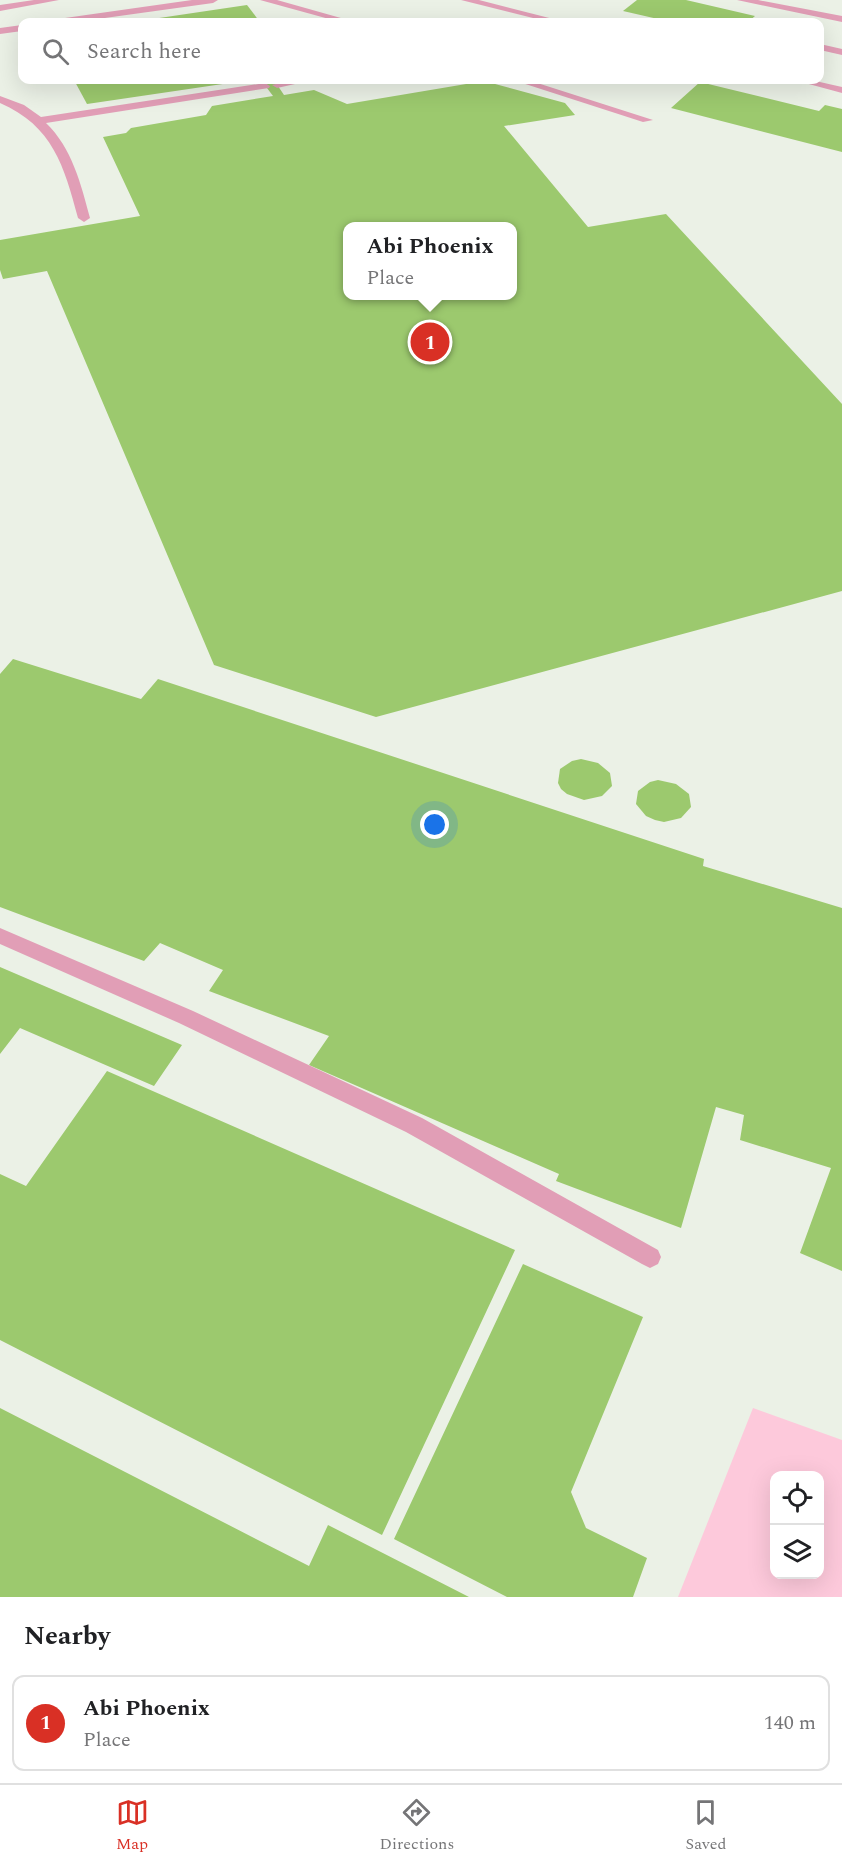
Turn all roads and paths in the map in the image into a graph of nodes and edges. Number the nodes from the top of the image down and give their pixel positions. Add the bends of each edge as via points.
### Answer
1 (54, 0) edge
2 (213, 0) edge
3 (265, 0) edge
4 (466, 0) edge
5 (742, 0) edge
6 (490, 3) edge
7 (0, 8) edge
8 (86, 18) edge
9 (335, 18) edge
10 (545, 18) edge
11 (842, 19) edge
12 (18, 29) edge
13 (0, 31) edge
14 (824, 48) edge
15 (842, 52) edge
16 (284, 84) edge
17 (531, 84) edge
18 (816, 84) edge
19 (842, 90) edge
20 (0, 99) edge
21 (41, 120) junction
22 (647, 120) dead end
23 (84, 218) dead end
24 (0, 936) edge
25 (650, 1257) dead end

1 - 7 lane
2 - 8 lane
3 - 9 lane
4 - 6 lane
5 - 11 lane via 783,12
6 - 10 lane
12 - 13 lane
14 - 15 lane
16 - 21 lane
17 - 22 lane
18 - 19 lane
20 - 21 lane
21 - 23 lane via 54,136 73,176
24 - 25 lane via 186,1017 414,1125

